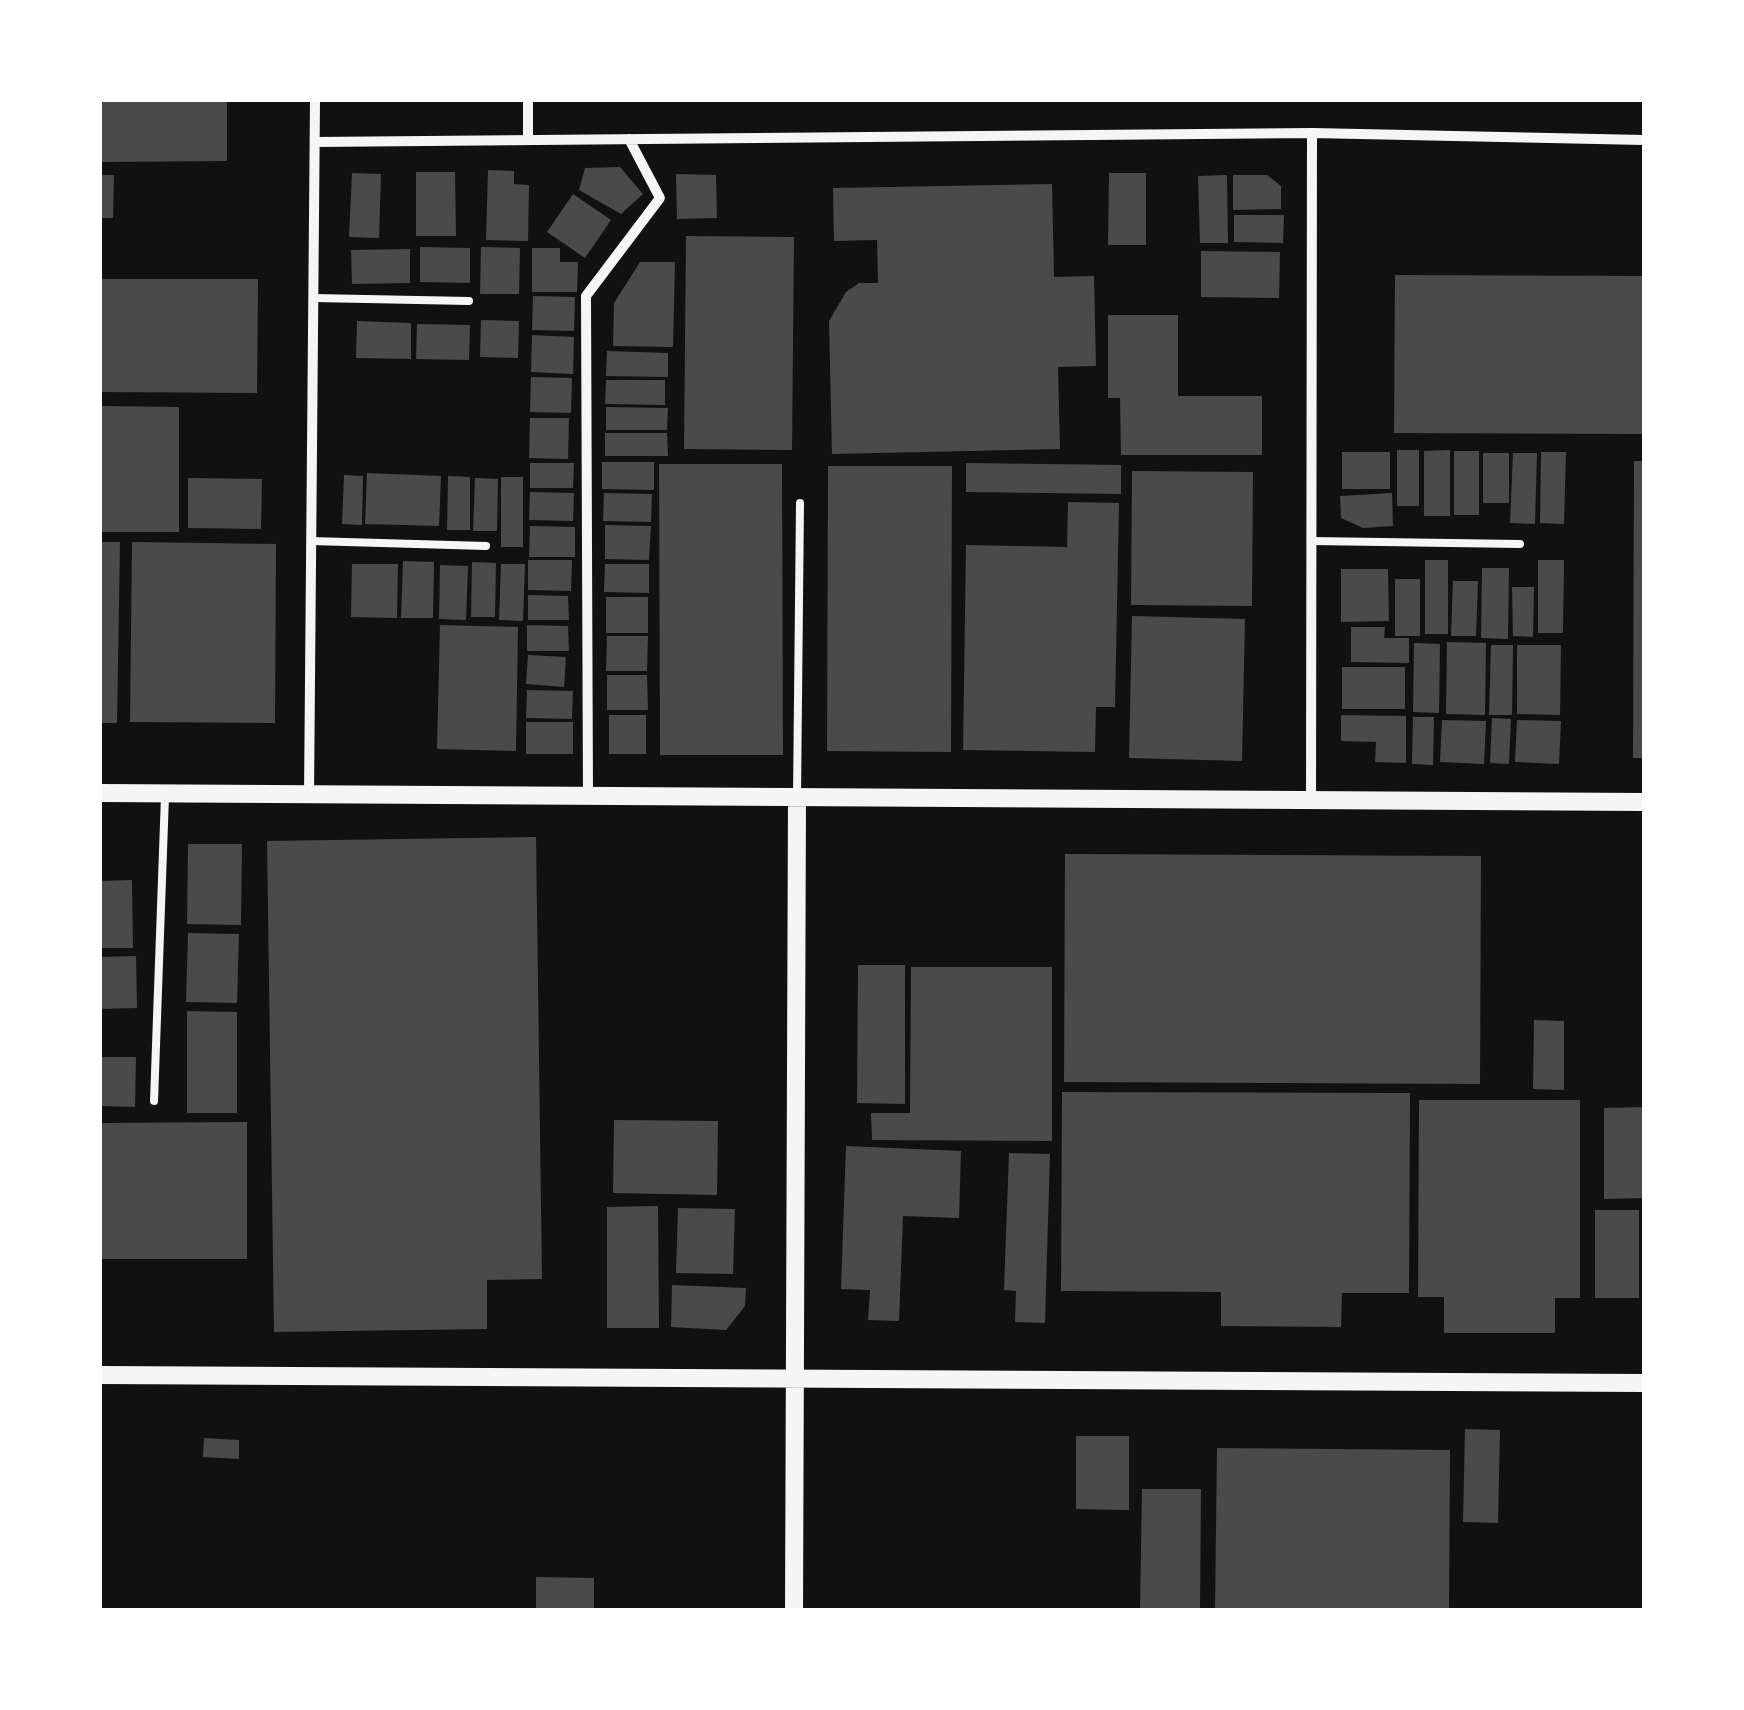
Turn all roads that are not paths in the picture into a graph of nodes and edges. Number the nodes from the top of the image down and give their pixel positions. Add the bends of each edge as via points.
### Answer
1 (315, 100) edge
2 (528, 100) edge
3 (1312, 133) junction
4 (629, 139) junction
5 (528, 140) junction
6 (1644, 140) edge
7 (315, 142) junction
8 (314, 298) junction
9 (469, 301) dead end
10 (800, 503) dead end
11 (312, 541) junction
12 (1312, 541) junction
13 (1520, 544) dead end
14 (486, 546) dead end
15 (100, 793) edge
16 (165, 793) junction
17 (308, 794) junction
18 (588, 796) junction
19 (797, 797) junction
20 (1312, 799) junction
21 (1644, 802) edge
22 (154, 1101) dead end
23 (100, 1374) edge
24 (795, 1376) junction
25 (1644, 1383) edge
26 (794, 1610) edge

1 - 7 street
2 - 5 street
3 - 4 street
3 - 6 street
3 - 12 street
4 - 5 street
4 - 18 street via 660,198 586,296
5 - 7 street
7 - 8 street
8 - 9 lane
8 - 11 street
10 - 19 lane
11 - 14 lane
11 - 17 street
12 - 13 lane
12 - 20 street
15 - 16 street
16 - 17 street
16 - 22 lane
17 - 18 street
18 - 19 street
19 - 20 street
19 - 24 street
20 - 21 street
23 - 24 street
24 - 25 street
24 - 26 street

